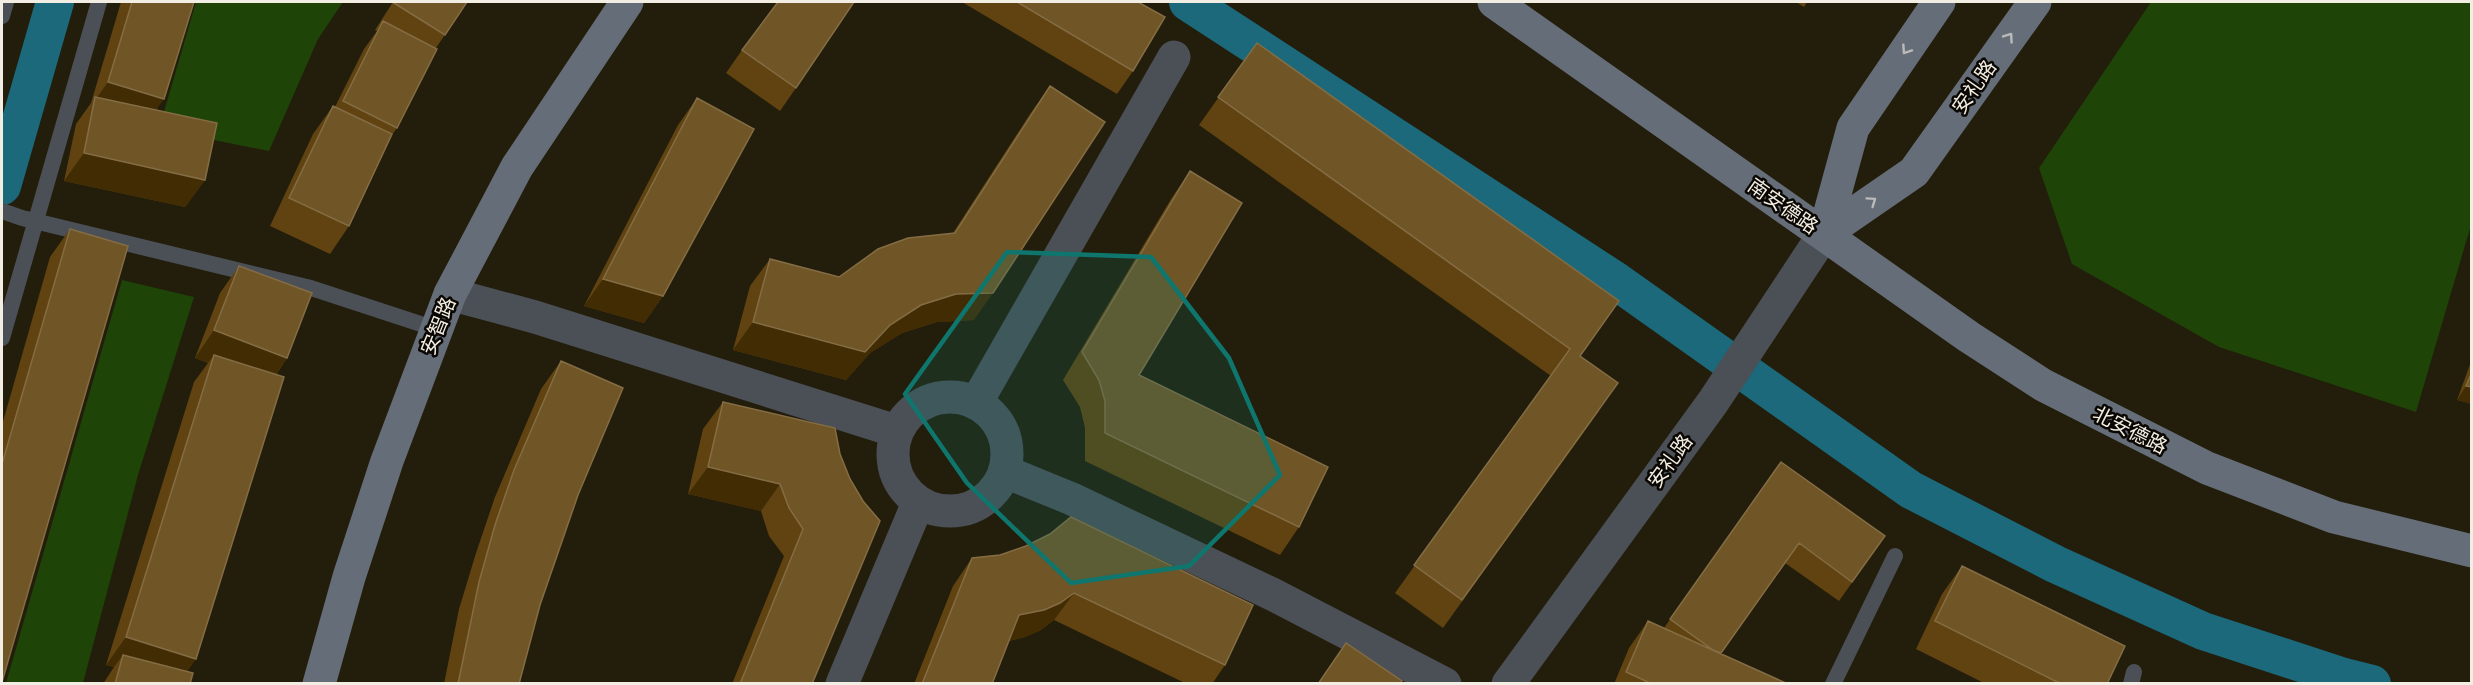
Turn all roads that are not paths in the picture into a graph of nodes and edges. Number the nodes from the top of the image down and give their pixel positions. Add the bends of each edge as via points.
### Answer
1 (6, 2) edge
2 (99, 2) edge
3 (627, 2) edge
4 (1482, 2) edge
5 (1494, 2) edge
6 (1939, 2) edge
7 (2035, 2) edge
8 (2, 16) edge
9 (1174, 57) dead end
10 (2, 211) edge
11 (29, 219) junction
12 (1824, 234) junction
13 (450, 294) junction
14 (436, 328) junction
15 (2, 338) edge
16 (976, 404) junction
17 (896, 431) junction
18 (1006, 472) junction
19 (918, 503) junction
20 (2472, 550) edge
21 (1894, 556) dead end
22 (319, 684) edge
23 (842, 684) edge
24 (1445, 684) edge
25 (1508, 684) edge
26 (1833, 684) edge

1 - 8 lane
2 - 11 lane
3 - 13 street, 安智路 via 517,167
4 - 12 street, 南安德路
5 - 12 street, 南安德路
6 -> 12 street, 安礼路 via 1852,128
12 -> 7 street, 安礼路 via 1914,172
9 - 16 street
10 - 11 lane
11 - 14 lane via 311,288
11 - 15 lane
12 - 20 street, 北安德路 via 2043,385 2207,468 2334,518
12 - 25 street, 安礼路 via 1713,402
13 - 14 street, 安智路
13 - 17 street via 536,317
14 - 22 street, 安智路 via 352,566
16 - 17 street via 953,395 919,404
16 - 18 street via 986,408 1007,436
17 - 19 street via 892,458 900,483
18 - 19 street via 993,495 970,509 944,512
18 - 24 street via 1272,594
19 - 23 street
21 - 26 lane

